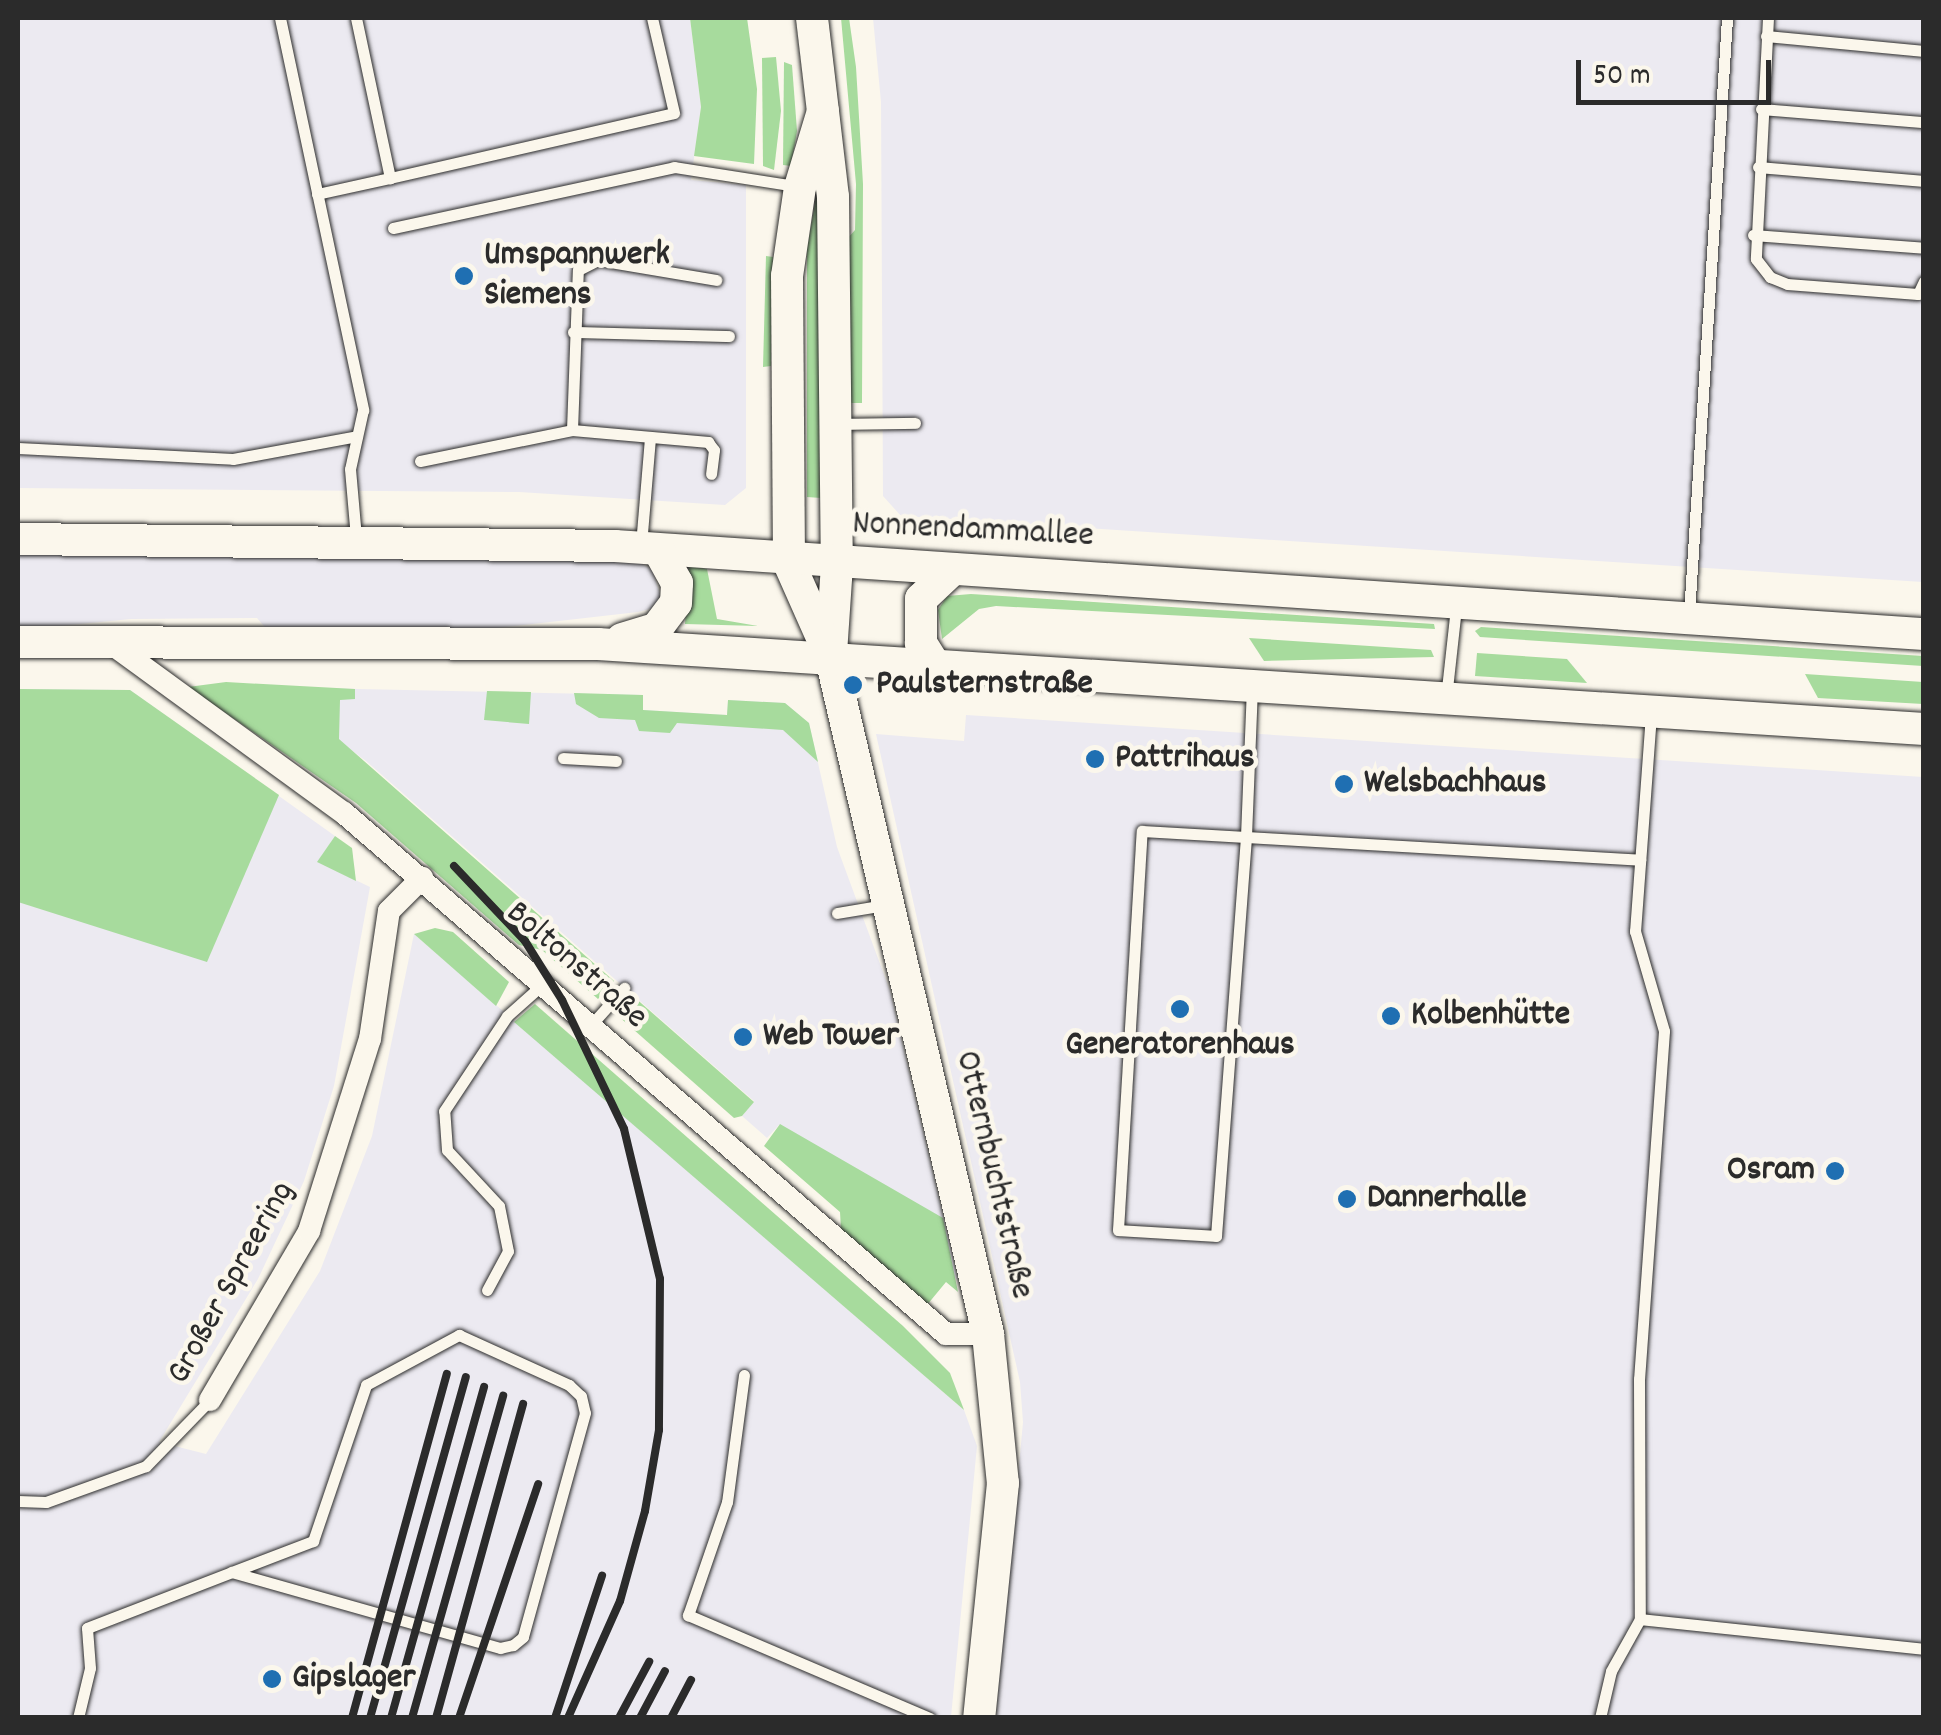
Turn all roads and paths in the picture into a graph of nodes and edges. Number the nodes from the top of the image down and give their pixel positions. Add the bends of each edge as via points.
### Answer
1 (280, 18) edge
2 (356, 18) edge
3 (652, 18) edge
4 (812, 18) edge
5 (1727, 18) edge
6 (1768, 18) edge
7 (1766, 36) junction
8 (1924, 50) edge
9 (1762, 109) junction
10 (823, 112) junction
11 (1924, 122) edge
12 (1758, 167) junction
13 (390, 178) junction
14 (1924, 181) edge
15 (800, 187) junction
16 (317, 194) junction
17 (393, 228) dead end
18 (1753, 235) junction
19 (1924, 248) edge
20 (716, 280) dead end
21 (1924, 280) edge
22 (573, 332) junction
23 (728, 336) dead end
24 (915, 423) dead end
25 (834, 424) junction
26 (572, 430) junction
27 (357, 436) junction
28 (650, 437) junction
29 (18, 448) edge
30 (420, 461) dead end
31 (711, 474) dead end
32 (18, 539) edge
33 (356, 542) junction
34 (650, 550) junction
35 (788, 563) junction
36 (837, 565) junction
37 (953, 569) junction
38 (1457, 602) junction
39 (1689, 618) junction
40 (1924, 634) edge
41 (18, 642) edge
42 (112, 644) junction
43 (598, 644) junction
44 (831, 658) junction
45 (934, 664) junction
46 (1252, 686) junction
47 (1446, 699) junction
48 (1651, 712) junction
49 (1924, 729) edge
50 (563, 758) dead end
51 (616, 761) dead end
52 (1246, 837) junction
53 (1640, 860) junction
54 (422, 878) junction
55 (889, 904) junction
56 (837, 914) dead end
57 (544, 984) junction
58 (624, 988) dead end
59 (591, 1025) junction
60 (486, 1290) dead end
61 (988, 1334) junction
62 (744, 1376) dead end
63 (210, 1400) joint
64 (18, 1501) edge
65 (232, 1572) junction
66 (1640, 1619) junction
67 (1924, 1648) edge
68 (78, 1718) edge
69 (930, 1718) edge
70 (979, 1718) edge
71 (1600, 1718) edge

1 - 16 lane
2 - 13 lane
3 - 13 lane via 674,113
4 - 10 main road
5 - 39 lane
6 - 7 lane
7 - 8 lane
7 - 9 lane
9 - 11 lane
9 - 12 lane
10 - 15 main road
10 - 25 main road via 833,197
12 - 14 lane
12 - 18 lane
13 - 16 lane
15 - 17 lane via 674,166
15 - 35 main road via 787,276
16 - 27 lane via 363,410
18 - 19 lane
18 - 21 lane via 1756,259 1770,277 1787,284 1918,294
20 - 22 lane via 598,260 575,274
22 - 23 lane
22 - 26 lane
24 - 25 lane
25 - 36 main road
26 - 28 lane
26 - 30 lane
27 - 29 lane via 234,458
27 - 33 lane via 350,469
28 - 31 lane via 713,445
28 - 34 lane
32 - 33 main road, Nonnendammallee
33 - 34 main road, Nonnendammallee
34 - 35 main road, Nonnendammallee
34 - 43 main road via 676,583 668,620
35 - 36 main road, Nonnendammallee
35 - 44 main road
36 - 37 main road, Nonnendammallee
36 - 44 main road
37 - 38 main road, Nonnendammallee
37 - 45 main road via 921,599 921,643
38 - 39 main road, Nonnendammallee
38 - 47 lane
39 - 40 main road, Nonnendammallee
41 - 42 main road
42 - 43 main road via 560,650
42 - 54 street, Boltonstraße
43 - 44 main road
44 - 45 main road
44 - 55 main road, Otternbuchtstraße
45 - 46 main road
46 - 47 main road
46 - 52 lane
47 - 48 main road
48 - 49 main road
48 - 53 lane
50 - 51 lane
52 - 52 lane via 1216,1236 1118,1230 1142,832
52 - 53 lane
53 - 66 lane via 1634,931 1664,1031 1639,1379
54 - 57 street, Boltonstraße
54 - 63 street, Großer Spreering via 390,911 370,1038 309,1231
55 - 56 lane
55 - 61 main road, Otternbuchtstraße
57 - 59 street, Boltonstraße
57 - 60 lane via 507,1016 444,1111 448,1150 499,1206 508,1252
58 - 59 lane
59 - 61 street, Boltonstraße via 946,1334
61 - 70 main road, Otternbuchtstraße via 1003,1483
62 - 69 lane via 727,1502 688,1614
63 - 64 lane, Großer Spreering via 146,1466 46,1502
65 - 65 lane via 313,1540 366,1384 459,1335 580,1396 580,1432 523,1637 513,1646 500,1648
65 - 68 lane via 87,1628 90,1668
66 - 67 lane
66 - 71 lane via 1611,1671

